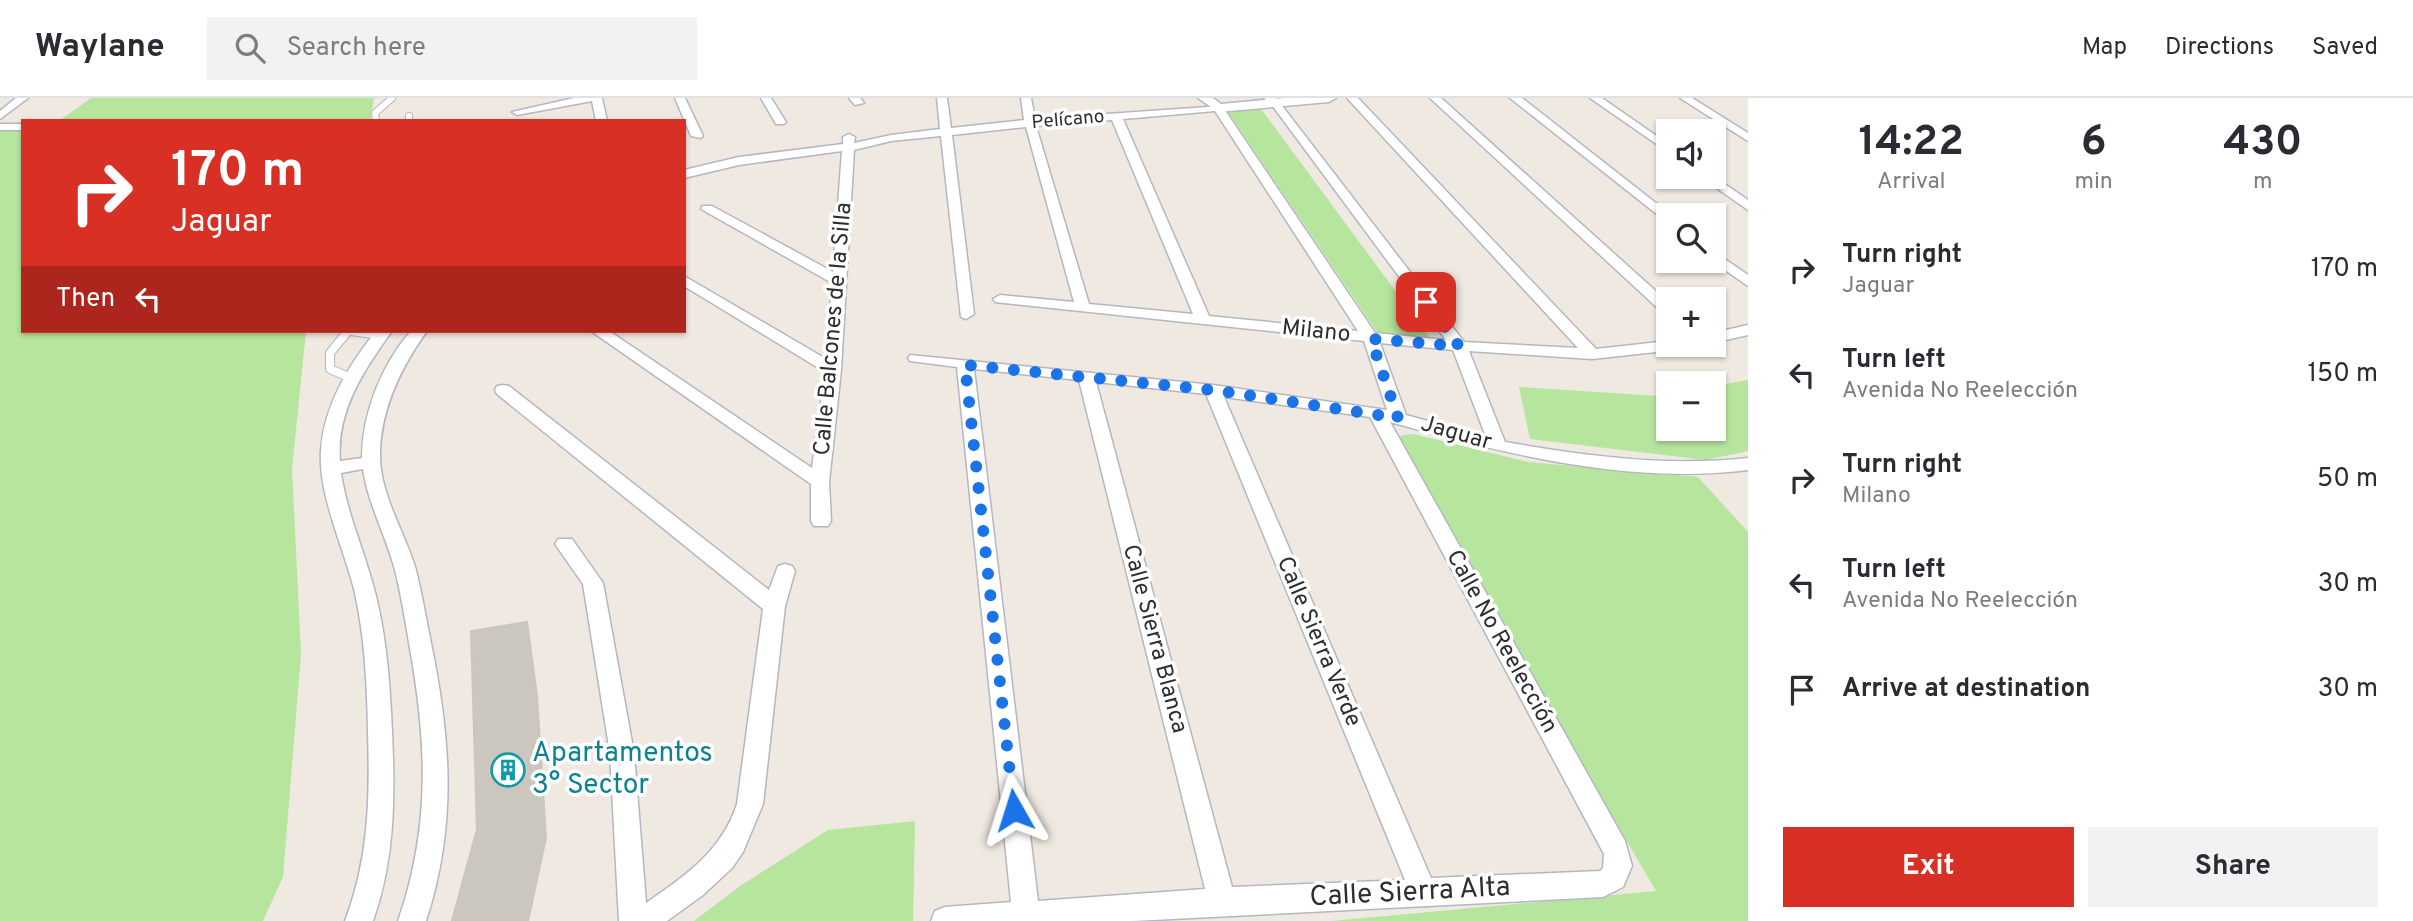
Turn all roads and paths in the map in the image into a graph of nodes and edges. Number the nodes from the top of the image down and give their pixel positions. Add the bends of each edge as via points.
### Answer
1 (23, 98) edge
2 (392, 98) edge
3 (510, 98) edge
4 (591, 98) edge
5 (597, 98) edge
6 (680, 98) edge
7 (766, 98) edge
8 (942, 98) edge
9 (1026, 98) edge
10 (1205, 98) edge
11 (1329, 98) edge
12 (1352, 98) edge
13 (1435, 98) edge
14 (1516, 98) edge
15 (1595, 98) edge
16 (1685, 98) edge
17 (1272, 100) edge
18 (1218, 108) junction
19 (0, 116) edge
20 (517, 116) edge
21 (1116, 116) junction
22 (376, 119) edge
23 (602, 119) edge
24 (780, 122) dead end
25 (1030, 123) junction
26 (0, 127) edge
27 (21, 127) edge
28 (947, 133) junction
29 (697, 136) dead end
30 (1748, 138) edge
31 (1656, 141) edge
32 (850, 142) junction
33 (711, 154) dead end
34 (736, 156) junction
35 (686, 173) edge
36 (1724, 189) edge
37 (1748, 206) edge
38 (706, 209) dead end
39 (1656, 209) edge
40 (1726, 265) edge
41 (686, 281) edge
42 (838, 281) junction
43 (1748, 282) edge
44 (1000, 299) dead end
45 (1656, 299) edge
46 (1083, 308) junction
47 (966, 314) dead end
48 (1203, 320) junction
49 (1748, 330) edge
50 (347, 333) edge
51 (382, 333) edge
52 (417, 333) edge
53 (602, 333) edge
54 (1726, 335) edge
55 (1371, 339) junction
56 (1459, 346) junction
57 (1656, 347) edge
58 (1592, 354) junction
59 (364, 356) junction
60 (399, 357) junction
61 (916, 358) dead end
62 (965, 365) junction
63 (833, 370) junction
64 (1086, 376) junction
65 (352, 378) junction
66 (503, 390) dead end
67 (1213, 390) junction
68 (1388, 416) junction
69 (1498, 446) junction
70 (371, 462) junction
71 (1748, 464) edge
72 (330, 469) junction
73 (820, 482) junction
74 (821, 522) dead end
75 (565, 544) dead end
76 (785, 571) dead end
77 (774, 606) junction
78 (1619, 871) joint
79 (1424, 893) junction
80 (1222, 901) junction
81 (1026, 915) junction
82 (945, 920) edge
83 (359, 921) edge
84 (412, 921) edge
85 (633, 921) edge
86 (643, 921) edge

1 - 19 street
2 - 22 lane via 375,113
3 - 20 street
4 - 20 street
5 - 23 street
6 - 29 street
7 - 24 street
8 - 28 street
9 - 25 street
10 - 18 street
11 - 17 street, Pelícano
12 - 58 street
13 - 45 street
14 - 39 street
15 - 31 street
16 - 30 street
17 - 18 street, Pelícano
17 - 56 street
18 - 21 street, Pelícano
18 - 55 street, Calle No Reelección
21 - 25 street, Pelícano
21 - 48 street
25 - 28 street, Pelícano
25 - 46 street
26 - 27 street
28 - 32 street, Pelícano
28 - 47 street
32 - 34 street, Pelícano
32 - 42 street, Calle Balcones de la Silla
33 - 34 street
34 - 35 street
36 - 37 street
38 - 42 street
40 - 43 street
41 - 63 street
42 - 63 street, Calle Balcones de la Silla
44 - 46 street
46 - 48 street, Milano
48 - 55 street, Milano
49 - 54 street
50 - 65 lane via 330,353 330,369
51 - 59 street
52 - 60 street
53 - 73 street
55 - 56 street, Milano
55 - 68 street, Calle No Reelección
56 - 58 street, Milano
56 - 69 street
57 - 58 street, Milano
59 - 60 street
59 - 65 street
60 - 70 street via 375,424
61 - 62 street, Jaguar
62 - 64 street, Jaguar
62 - 81 street
63 - 73 street, Calle Balcones de la Silla
64 - 67 street, Jaguar
64 - 80 street, Calle Sierra Blanca
65 - 72 street via 334,421
66 - 77 street
67 - 68 street, Jaguar
67 - 79 street, Calle Sierra Verde
68 - 69 street, Jaguar
68 - 78 street, Calle No Reelección via 1394,449 1616,849
69 - 71 street, Jaguar via 1652,466 1706,469
70 - 72 street
70 - 84 street via 404,564 428,677 438,775 432,854
72 - 83 street via 362,576 377,674 383,816 376,866
73 - 74 street, Calle Balcones de la Silla
75 - 85 street via 593,583 622,753
76 - 77 street
77 - 86 street via 745,827 713,870
78 - 79 street, Calle Sierra Alta via 1603,884
79 - 80 street, Calle Sierra Alta
80 - 81 street, Calle Sierra Alta
81 - 82 street, Calle Sierra Alta

